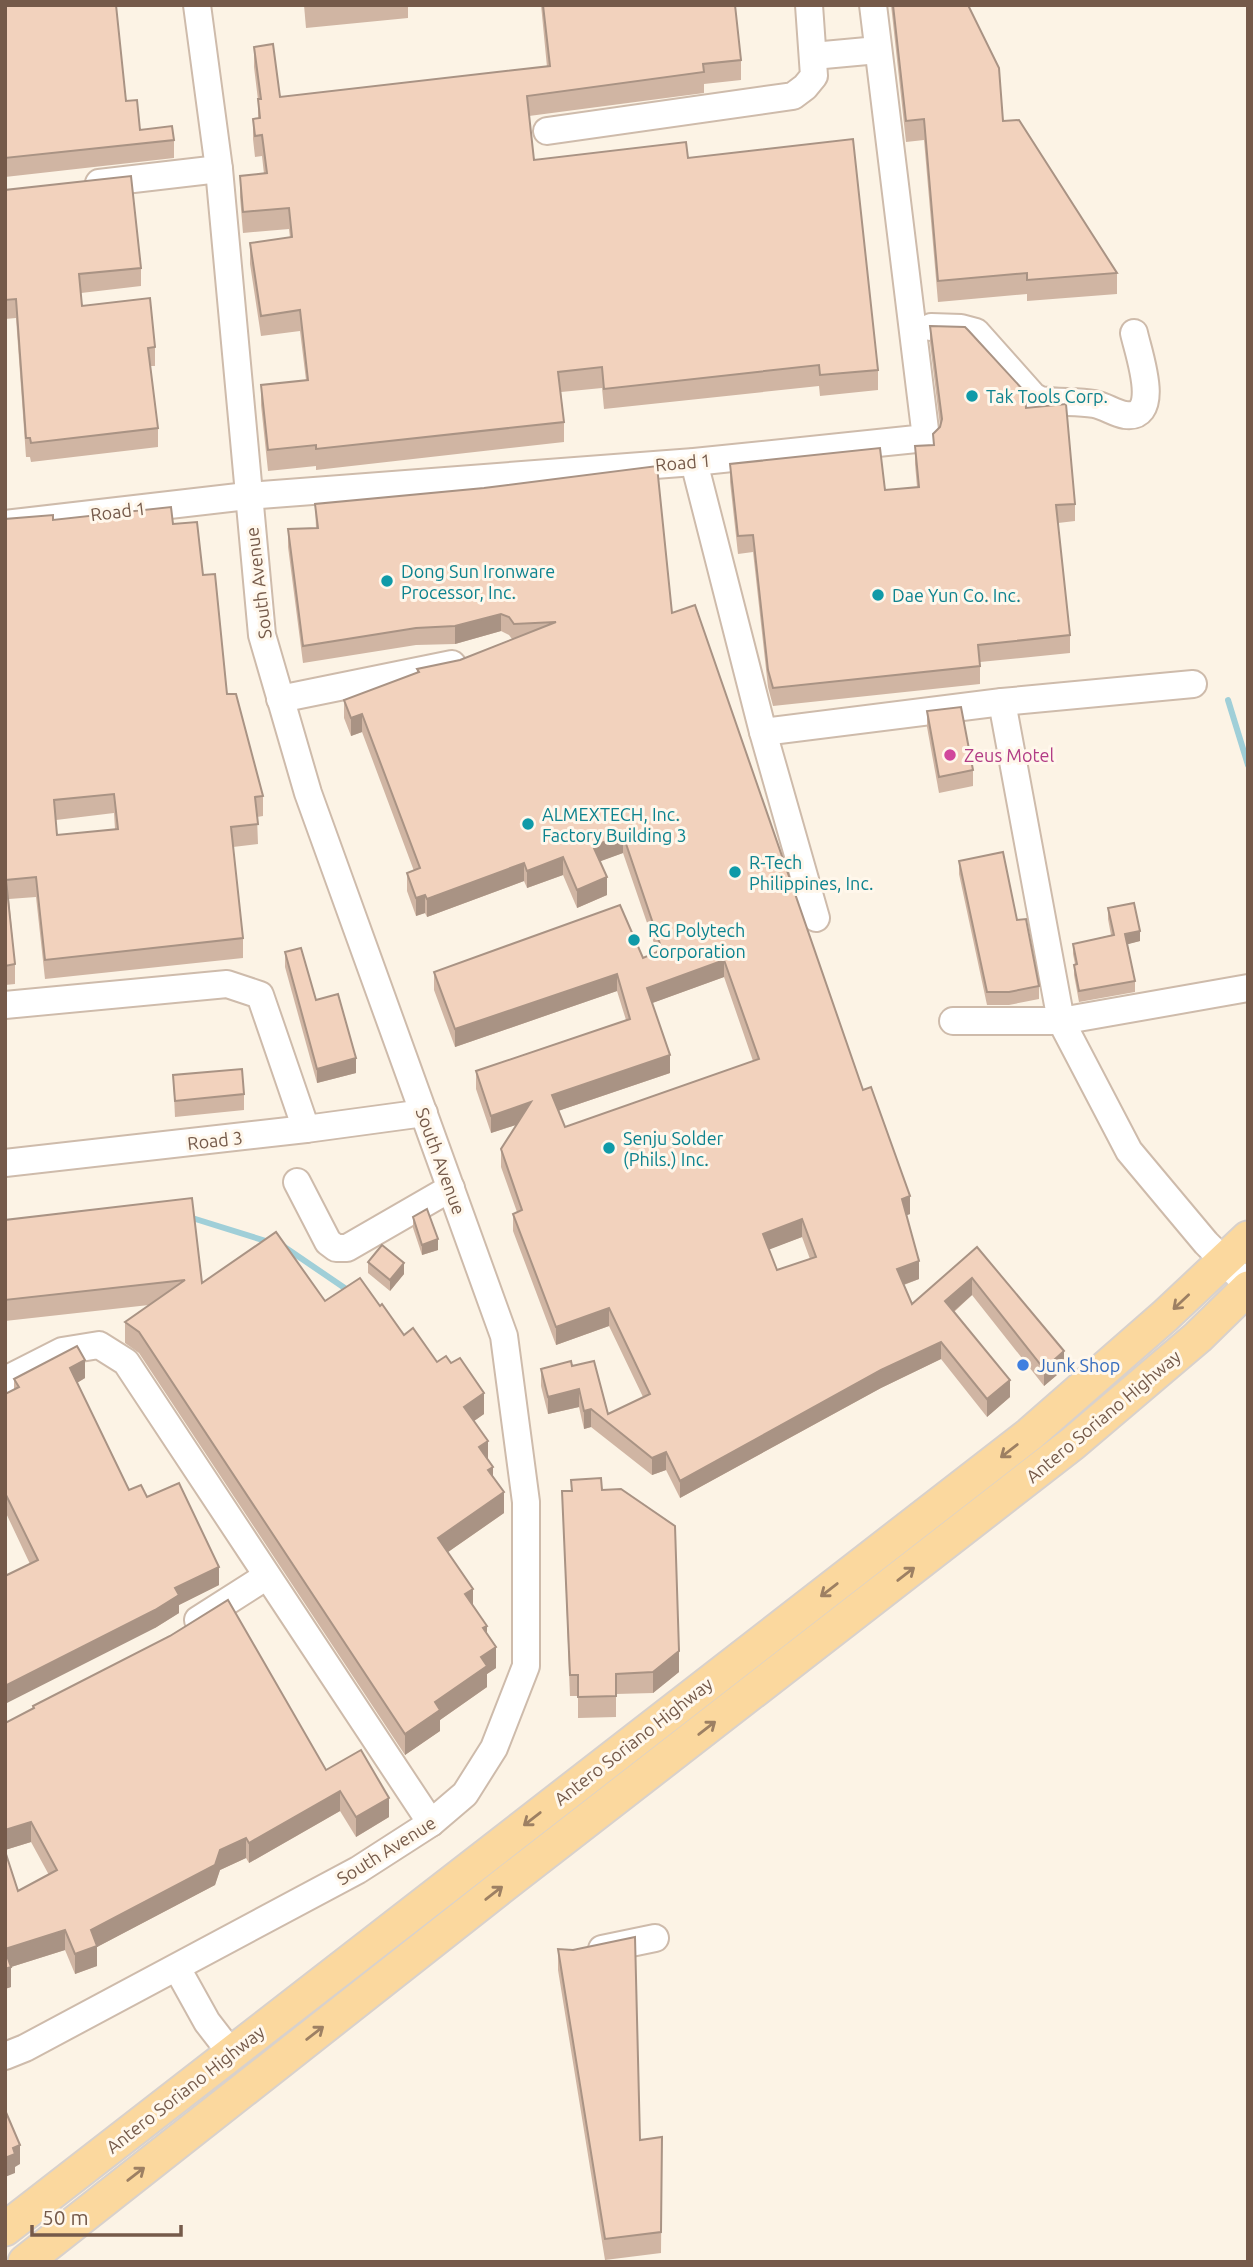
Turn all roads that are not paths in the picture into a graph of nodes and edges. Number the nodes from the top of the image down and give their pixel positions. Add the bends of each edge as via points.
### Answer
1 (197, 5) edge
2 (809, 5) edge
3 (873, 5) edge
4 (878, 50) junction
5 (813, 55) junction
6 (547, 131) dead end
7 (219, 169) junction
8 (72, 186) edge
9 (912, 327) junction
10 (1134, 333) dead end
11 (694, 462) junction
12 (247, 496) junction
13 (5, 524) edge
14 (477, 655) edge
15 (1193, 684) dead end
16 (280, 699) junction
17 (1002, 702) junction
18 (763, 732) junction
19 (816, 918) dead end
20 (1248, 988) edge
21 (5, 1005) edge
22 (953, 1021) dead end
23 (1061, 1021) junction
24 (424, 1113) junction
25 (306, 1129) junction
26 (5, 1163) edge
27 (297, 1182) dead end
28 (451, 1188) junction
29 (1248, 1238) edge
30 (1223, 1262) junction
31 (1248, 1287) edge
32 (5, 1380) edge
33 (267, 1576) junction
34 (174, 1635) edge
35 (431, 1824) junction
36 (655, 1938) dead end
37 (582, 1954) edge
38 (177, 1968) junction
39 (231, 2053) junction
40 (5, 2056) edge
41 (5, 2229) edge
42 (25, 2262) edge

1 - 7 street, South Avenue
2 - 5 street
3 - 4 street, Road 1
4 - 5 street
4 - 9 street, Road 1
5 - 6 street via 814,76 793,96
7 - 8 street
7 - 12 street, South Avenue
9 - 10 street via 969,329 1033,396 1093,403 1124,415 1142,411 1146,396
9 - 11 street, Road 1 via 926,438
11 - 12 street, Road 1
11 - 18 street
12 - 13 street, Road 1
12 - 16 street, South Avenue via 262,635
14 - 16 street
15 - 17 street
16 - 24 street, South Avenue via 308,793
17 - 18 street
17 - 23 street
18 - 19 street
20 - 23 street
21 - 25 street via 227,984 260,995
22 - 23 street
23 - 30 street via 1129,1151
24 - 25 street, Road 3
24 - 28 street, South Avenue
25 - 26 street, Road 3
27 - 28 street via 328,1242 336,1248 347,1248
28 - 35 street, South Avenue via 504,1336 526,1502 526,1666 494,1748 465,1794
29 - 30 main road, Antero Soriano Highway
30 - 31 street
30 -> 39 main road, Antero Soriano Highway via 1030,1434
42 -> 31 main road, Antero Soriano Highway via 1072,1444 1198,1337
32 - 33 street via 62,1351 99,1345 126,1362
33 - 34 street
33 - 35 street
35 - 38 street, South Avenue via 358,1870
36 - 37 street
38 - 39 street via 207,2022
38 - 40 street, South Avenue
39 - 41 main road, Antero Soriano Highway

